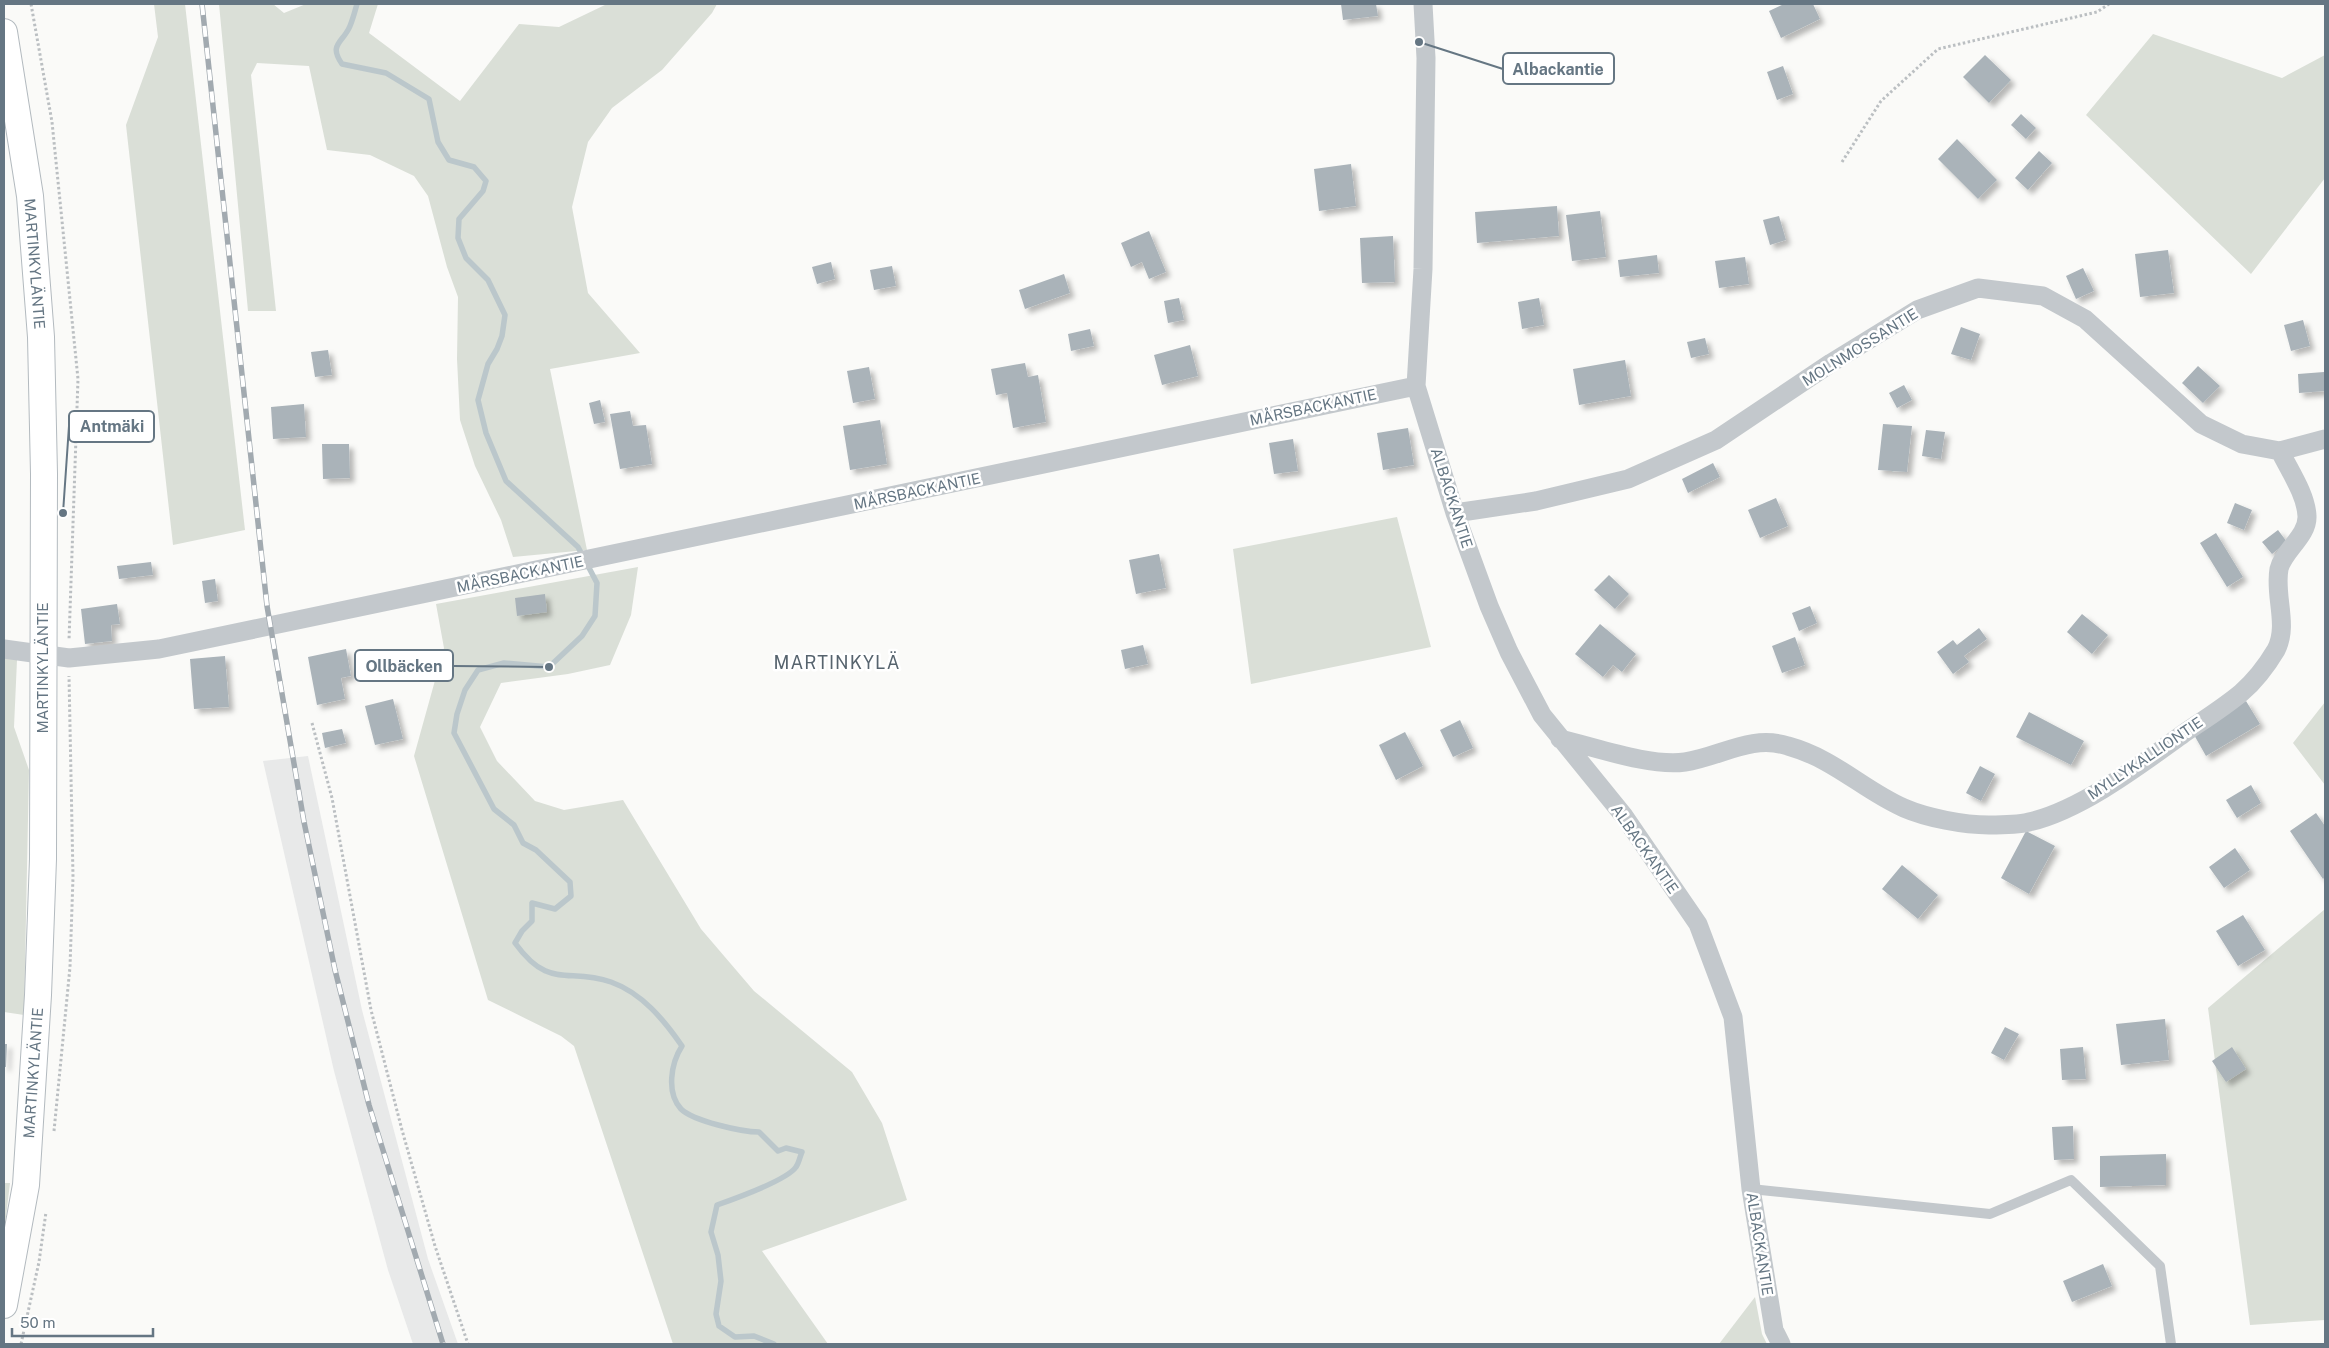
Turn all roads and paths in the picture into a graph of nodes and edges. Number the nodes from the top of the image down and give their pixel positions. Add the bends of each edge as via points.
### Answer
1 (1423, 4) edge
2 (2109, 4) edge
3 (4, 32) edge
4 (1842, 162) dead end
5 (1416, 386) junction
6 (2325, 439) edge
7 (2280, 451) junction
8 (1455, 513) junction
9 (4, 648) edge
10 (42, 654) junction
11 (312, 723) dead end
12 (1560, 739) junction
13 (1751, 1189) junction
14 (4, 1305) edge
15 (468, 1344) edge
16 (1781, 1344) edge
17 (2172, 1344) edge

1 - 5 street via 1426,58 1423,268
2 - 4 path via 2097,12 1938,48 1881,101
3 - 10 street, MARTINKYLÄNTIE via 30,196 41,337 44,474
5 - 8 street, ALBACKANTIE
5 - 10 street, MÅRSBACKANTIE via 159,649 68,658
6 - 7 street, MOLNMOSSANTIE
7 - 8 street, MOLNMOSSANTIE via 2242,444 2201,424 2085,319 2043,296 1978,288 1917,310 1831,362 1716,440 1628,479 1536,501
7 - 12 street, MYLLYKALLIONTIE via 2302,496 2308,518 2280,566 2282,627 2277,647 2269,660 2242,692 2140,765 2052,815 2028,823 1986,825 1930,817 1904,808 1828,761 1778,744 1750,743 1685,762 1662,762
8 - 12 street, ALBACKANTIE via 1488,606 1509,652 1542,715
9 - 10 street, MÅRSBACKANTIE
10 - 14 street, MARTINKYLÄNTIE via 43,859 38,995 26,1185
11 - 15 path via 332,798 371,1010 435,1246
12 - 13 street, ALBACKANTIE via 1624,816 1698,924 1733,1017
13 - 16 street, ALBACKANTIE via 1774,1330
13 - 17 lane via 1990,1214 2071,1180 2160,1266

